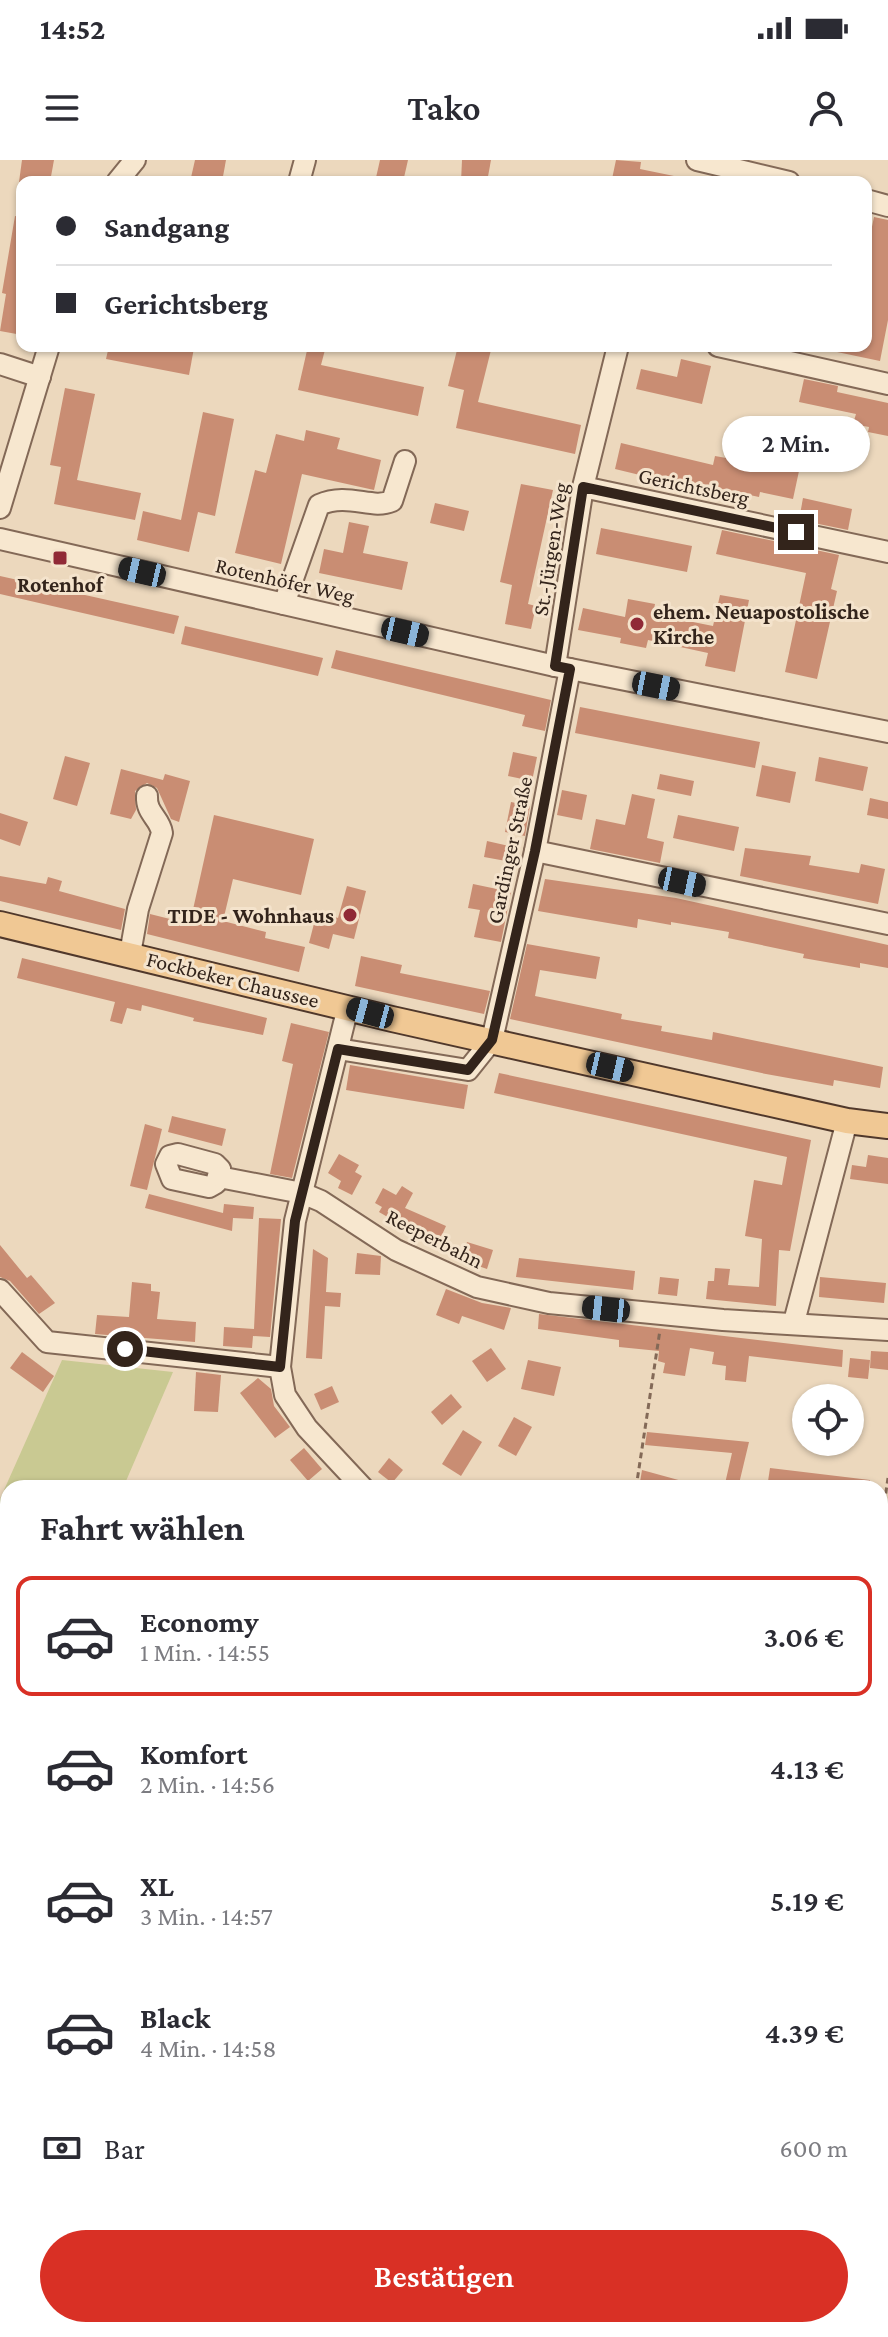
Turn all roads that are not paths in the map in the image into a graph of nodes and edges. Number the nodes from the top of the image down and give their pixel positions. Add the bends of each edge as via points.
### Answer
1 (135, 160) edge
2 (697, 160) edge
3 (122, 176) edge
4 (762, 176) edge
5 (47, 352) edge
6 (617, 352) edge
7 (762, 352) edge
8 (0, 364) edge
9 (40, 377) junction
10 (888, 384) edge
11 (405, 461) dead end
12 (583, 487) junction
13 (0, 508) edge
14 (0, 539) edge
15 (888, 552) edge
16 (284, 604) junction
17 (562, 668) junction
18 (888, 732) edge
19 (147, 796) dead end
20 (535, 851) junction
21 (0, 924) edge
22 (888, 924) edge
23 (130, 954) junction
24 (348, 1007) junction
25 (492, 1040) junction
26 (338, 1049) junction
27 (847, 1121) junction
28 (888, 1126) edge
29 (219, 1177) dead end
30 (302, 1193) junction
31 (0, 1290) edge
32 (794, 1322) junction
33 (888, 1330) edge
34 (280, 1367) junction
35 (356, 1480) edge

1 - 3 street
2 - 4 street
5 - 9 street
6 - 12 street, St.-Jürgen-Weg
7 - 10 street
8 - 9 street
9 - 13 street
11 - 16 street via 392,501 346,498 319,505
12 - 15 street, Gerichtsberg
12 - 17 street, St.-Jürgen-Weg
14 - 16 street, Rotenhöfer Weg
16 - 17 street, Rotenhöfer Weg
17 - 18 street, Rotenhöfer Weg
17 - 20 street, Gardinger Straße
19 - 23 street via 146,806 162,833
20 - 22 street
20 - 25 street, Gardinger Straße
21 - 23 main road, Fockbeker Chaussee
23 - 24 main road, Fockbeker Chaussee
24 - 25 main road, Fockbeker Chaussee
24 - 26 street
25 - 26 street via 468,1070
25 - 27 main road, Fockbeker Chaussee
26 - 30 street
27 - 28 main road, Fockbeker Chaussee
27 - 32 street
29 - 30 street, Reeperbahn
30 - 32 street, Reeperbahn via 396,1250 477,1287 549,1303
30 - 34 street
31 - 34 street via 47,1342
32 - 33 street, Reeperbahn
34 - 35 street via 285,1395 307,1428

